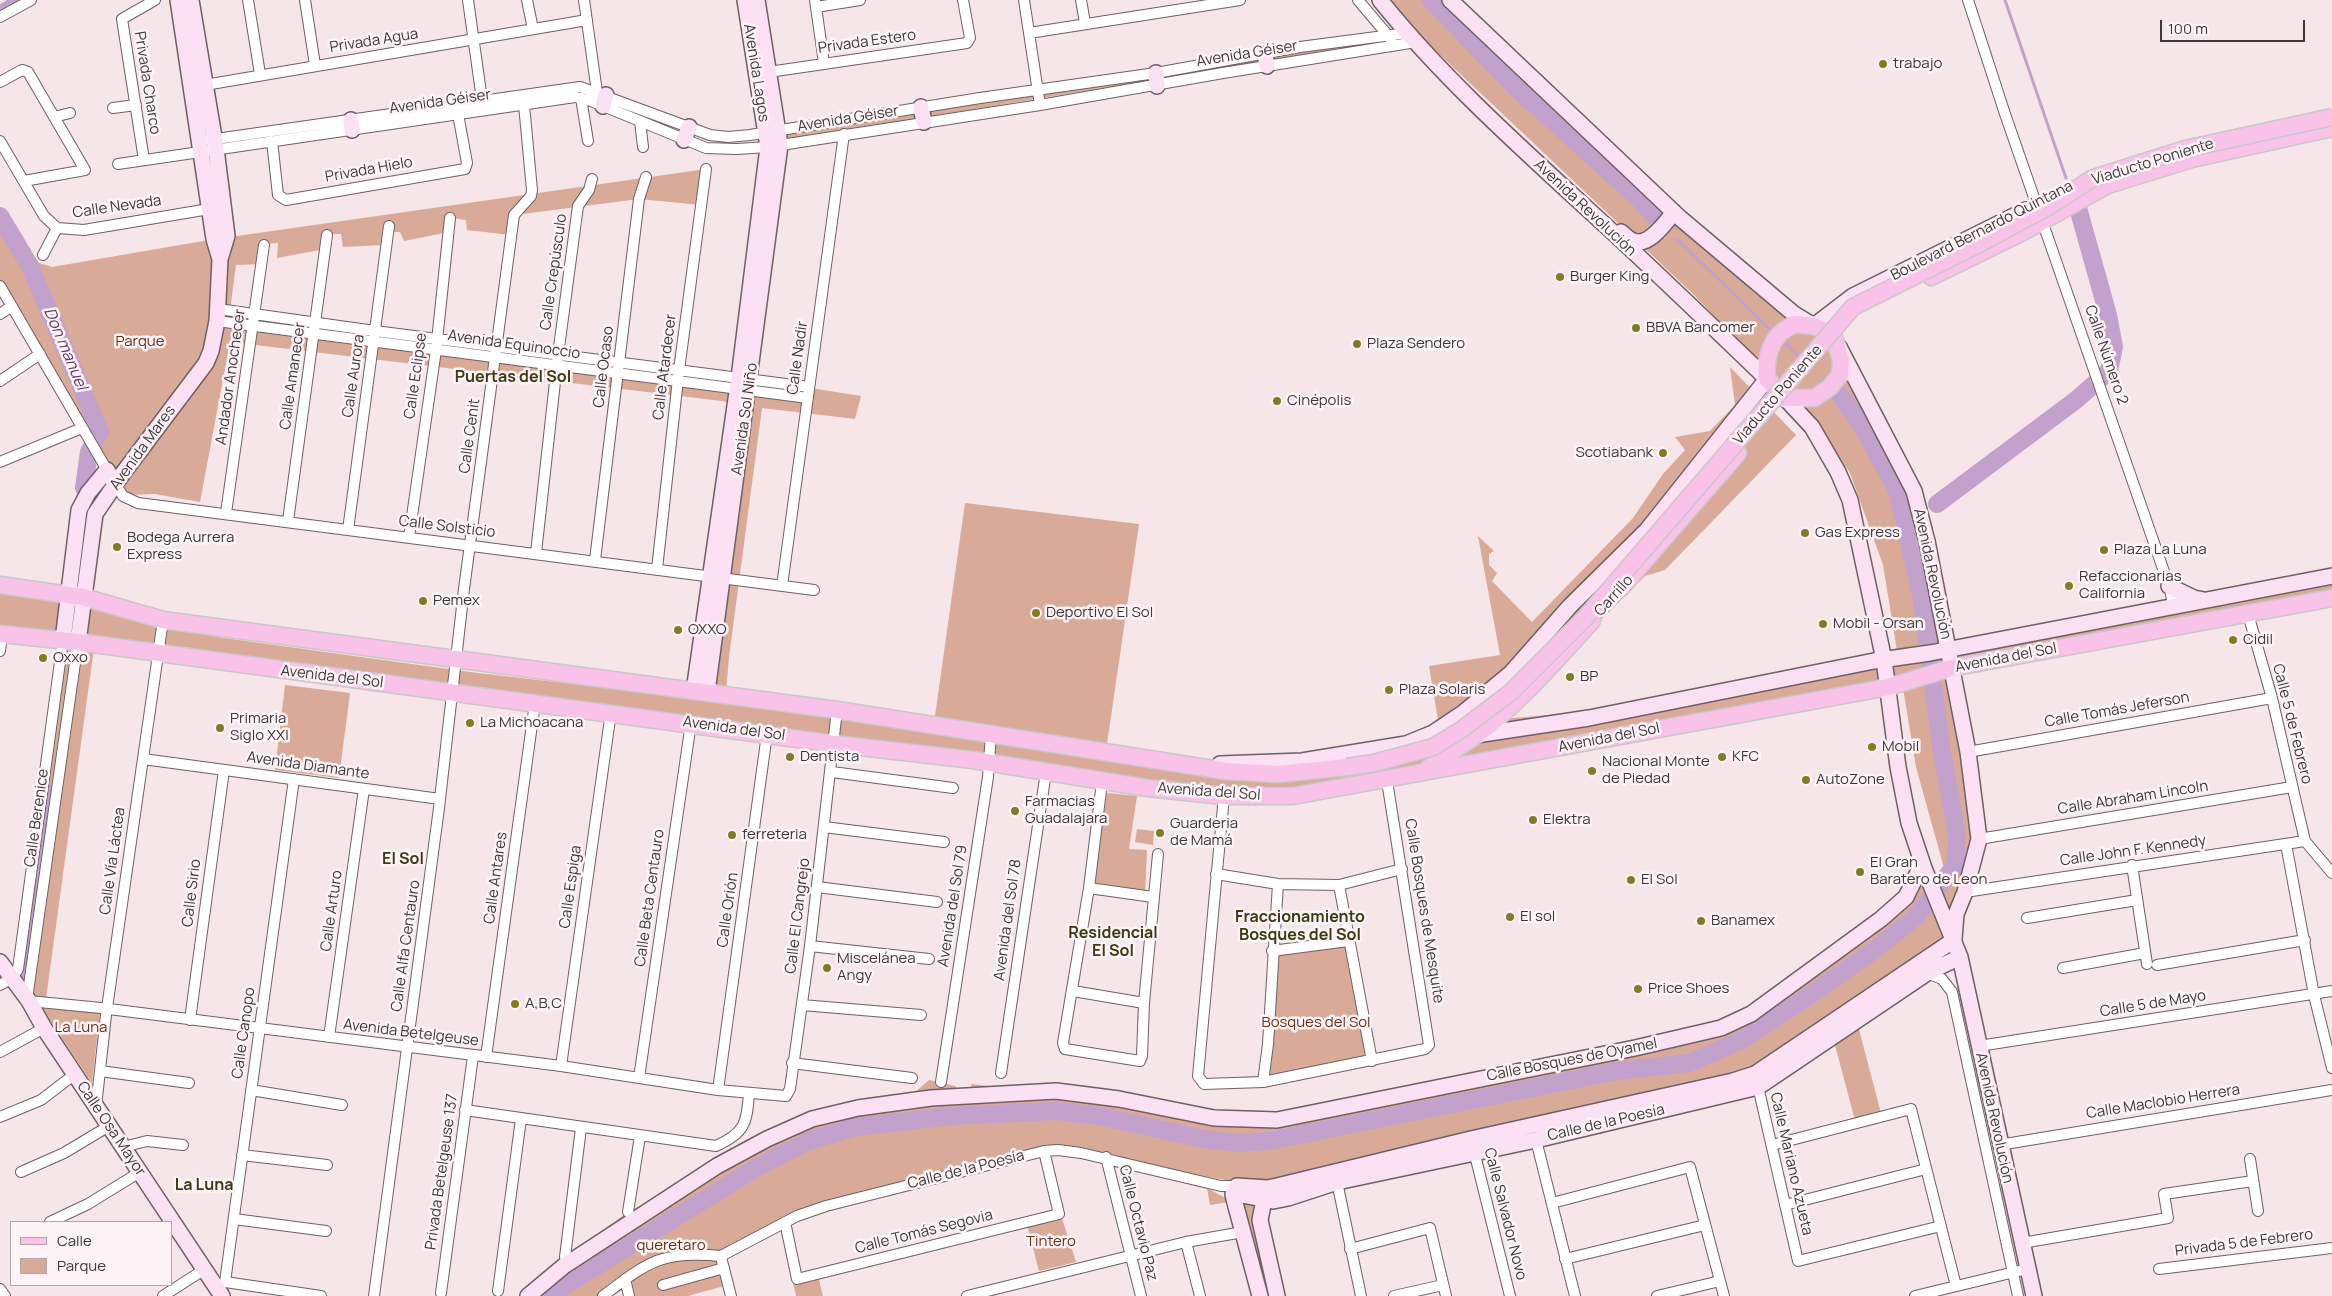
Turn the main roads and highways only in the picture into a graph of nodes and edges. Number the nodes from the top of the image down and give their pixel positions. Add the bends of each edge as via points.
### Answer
1 (178, 0) edge
2 (191, 0) edge
3 (1380, 0) edge
4 (1452, 2) edge
5 (752, 4) edge
6 (192, 40) junction
7 (2332, 110) edge
8 (2332, 118) edge
9 (2332, 128) edge
10 (773, 139) junction
11 (208, 145) junction
12 (1582, 206) junction
13 (1672, 215) junction
14 (1814, 326) junction
15 (1835, 340) junction
16 (1767, 379) junction
17 (1785, 398) junction
18 (116, 484) junction
19 (2332, 576) edge
20 (0, 585) edge
21 (2169, 586) road end
22 (76, 596) junction
23 (2332, 598) edge
24 (2208, 600) junction
25 (1, 634) edge
26 (70, 641) junction
27 (1948, 649) junction
28 (1891, 659) junction
29 (1951, 668) junction
30 (1889, 687) junction
31 (701, 692) junction
32 (1476, 736) junction
33 (1188, 763) junction
34 (1422, 773) junction
35 (1296, 774) joint
36 (1923, 866) junction
37 (1954, 940) junction
38 (1960, 957) junction
39 (0, 962) edge
40 (6, 981) edge
41 (1757, 1080) junction
42 (1472, 1146) junction
43 (1266, 1194) junction
44 (171, 1221) edge
45 (172, 1222) edge
46 (221, 1288) edge
47 (528, 1296) edge
48 (1260, 1296) edge
49 (1277, 1296) edge
50 (2034, 1296) edge

1 - 6 main road, Avenida Mares
2 - 6 main road, Avenida Mares
3 - 12 main road, Avenida Revolución via 1412,38
4 - 13 main road
5 - 10 main road, Avenida Lagos
5 - 10 main road, Avenida Lagos via 769,72
6 - 11 main road, Avenida Mares
6 - 11 main road, Avenida Mares via 205,85
7 - 14 main road, Boulevard Bernardo Quintana via 2150,154 2084,179 1853,296
8 - 35 main road, Viaducto Poniente, bridge via 2185,149 2093,178 2048,207 1853,307 1586,618 1511,692 1433,747 1374,763
9 - 15 main road, Boulevard Bernardo Quintana via 2192,159 2108,185 2023,232 1861,311
10 - 31 main road, Avenida Sol Niño via 744,384
11 - 18 main road, Avenida Mares via 217,208 214,239 220,260 218,315 211,351 206,363
12 - 13 main road via 1596,208 1632,241 1640,243 1653,236
12 - 16 main road, Avenida Revolución
13 - 14 main road via 1794,314
14 - 15 main road via 1828,332
14 - 16 main road via 1795,324 1778,334 1766,359
15 - 17 main road via 1841,361 1840,375 1829,388 1814,398
15 - 27 main road, Avenida Revolución via 1914,491
16 - 17 main road
16 - 33 main road, Avenida del Sol via 1646,530 1570,606 1511,674 1433,733 1406,744 1302,761
17 - 28 main road, Avenida Revolución via 1812,428 1850,500
17 - 32 main road, Carrillo via 1565,652
18 - 22 main road, Avenida Mares via 95,514
18 - 22 main road, Avenida Mares via 107,470 79,510
19 - 24 main road, Avenida del Sol
20 - 22 main road, Avenida del Sol
21 - 24 main road via 2194,598
22 - 26 main road, Avenida Mares
22 - 31 main road, Avenida del Sol via 163,620
23 - 29 main road, Avenida del Sol
24 - 27 main road, Avenida del Sol
25 - 26 main road, Avenida del Sol
26 - 34 main road, Avenida del Sol via 1224,796 1294,796
27 - 28 main road, Avenida del Sol
27 - 29 main road, Avenida Revolución
28 - 30 main road, Avenida Revolución
28 - 32 main road, Avenida del Sol via 1589,718
29 - 30 main road, Avenida del Sol
29 - 37 main road, Avenida Revolución via 1968,752 1979,839 1956,914
30 - 34 main road, Avenida del Sol
30 - 36 main road, Avenida Revolución via 1898,767
31 - 33 main road, Avenida del Sol
32 - 34 main road, Carrillo
33 - 35 main road, Avenida del Sol via 1226,771
36 - 37 main road, Avenida Revolución
36 - 47 main road, Calle Bosques de Oyamel via 1906,897 1881,918 1751,1014 1721,1028 1277,1120 1214,1118 1119,1099 1056,1091 905,1100 858,1108 812,1119 717,1166 564,1266
37 - 38 main road, Avenida Revolución
37 - 41 main road, Calle de la Poesía
38 - 41 main road, Calle de la Poesía via 1927,972
38 - 50 main road, Avenida Revolución
39 - 40 main road, Calle Osa Mayor
40 - 44 main road, Calle Osa Mayor via 28,1000
41 - 42 main road, Calle de la Poesía via 1733,1081
41 - 42 main road, Calle de la Poesía via 1536,1140
42 - 43 main road, Calle de la Poesía
42 - 43 main road, Calle de la Poesía via 1288,1198
43 - 48 main road, Calle de la Poesía via 1230,1189
43 - 49 main road via 1260,1220
45 - 46 main road, Calle Osa Mayor

